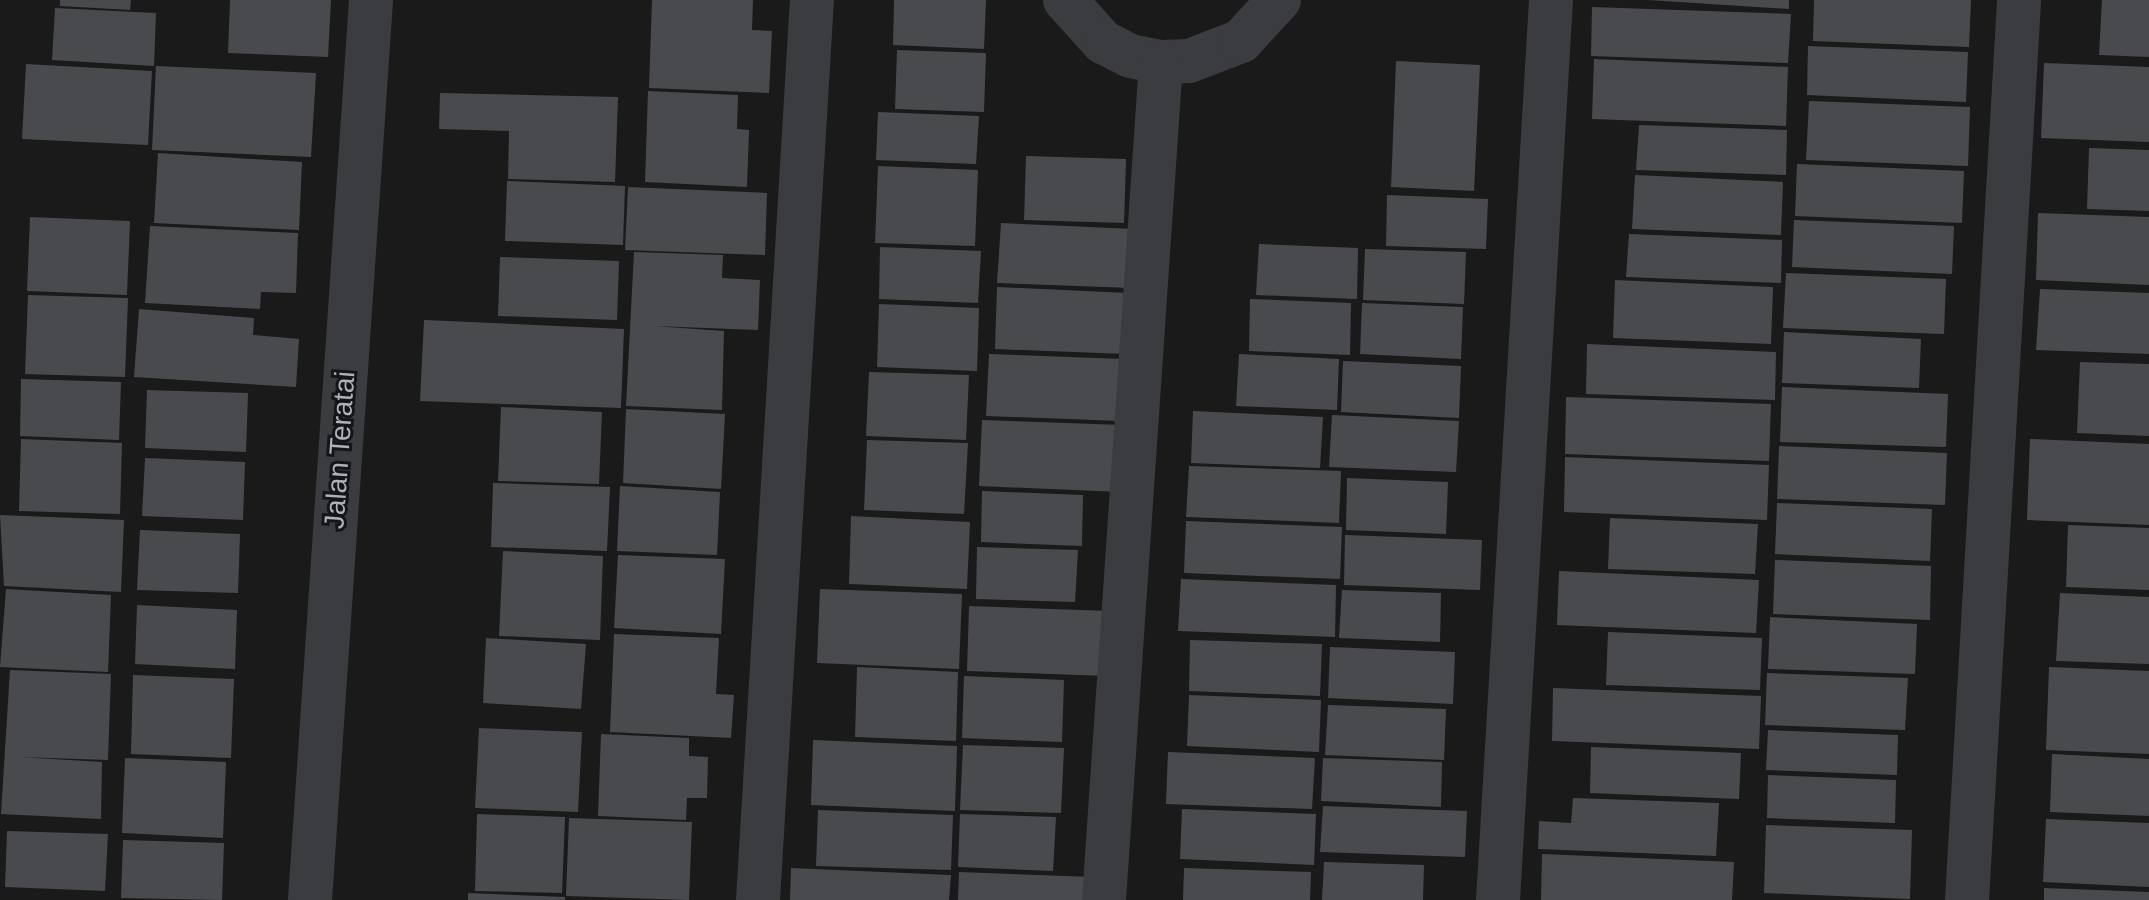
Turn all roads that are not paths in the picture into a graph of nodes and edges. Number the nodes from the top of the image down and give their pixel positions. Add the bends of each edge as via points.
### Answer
1 (371, 0) edge
2 (812, 0) edge
3 (1065, 0) edge
4 (1279, 0) edge
5 (1551, 0) edge
6 (2019, 0) edge
7 (1161, 62) junction
8 (310, 900) edge
9 (758, 900) edge
10 (1104, 900) edge
11 (1498, 900) edge
12 (1967, 900) edge

1 - 8 street, Jalan Teratai
2 - 9 street
3 - 7 street via 1103,42 1130,56
4 - 7 street via 1241,41 1189,61
5 - 11 street
6 - 12 street
7 - 10 street

